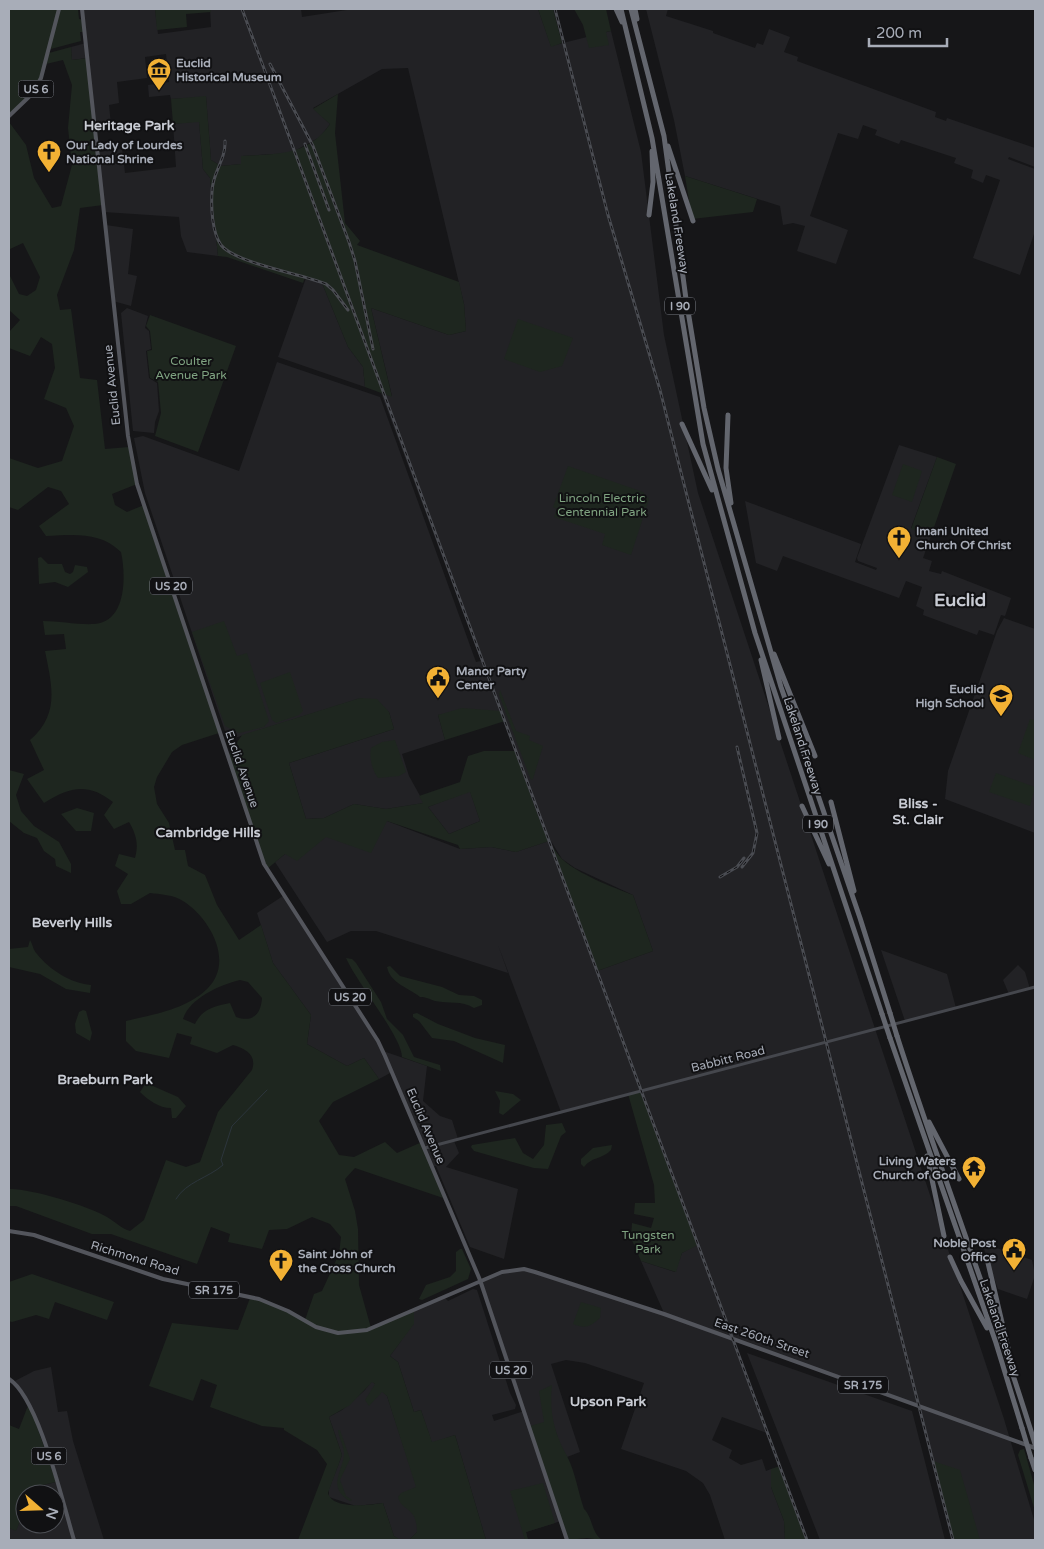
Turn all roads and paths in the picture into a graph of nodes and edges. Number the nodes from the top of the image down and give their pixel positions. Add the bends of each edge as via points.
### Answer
1 (59, 9) edge
2 (82, 9) edge
3 (616, 9) edge
4 (621, 9) edge
5 (631, 9) edge
6 (635, 9) edge
7 (623, 21) junction
8 (636, 22) junction
9 (646, 108) junction
10 (9, 116) edge
11 (664, 136) junction
12 (649, 215) dead end
13 (693, 221) dead end
14 (728, 415) dead end
15 (682, 424) dead end
16 (718, 502) junction
17 (730, 506) junction
18 (755, 633) junction
19 (765, 634) junction
20 (780, 738) dead end
21 (815, 756) dead end
22 (831, 802) dead end
23 (802, 806) dead end
24 (845, 900) junction
25 (860, 918) junction
26 (1035, 987) edge
27 (921, 1107) junction
28 (917, 1119) junction
29 (424, 1148) junction
30 (960, 1179) dead end
31 (9, 1231) edge
32 (944, 1236) dead end
33 (950, 1256) dead end
34 (988, 1262) dead end
35 (480, 1280) junction
36 (996, 1344) junction
37 (1010, 1363) junction
38 (9, 1379) edge
39 (1035, 1444) edge
40 (1035, 1448) edge
41 (1035, 1470) edge
42 (74, 1540) edge
43 (567, 1540) edge

1 - 10 main road, US 6 via 41,78 33,92
2 - 29 main road, Euclid Avenue / US 20 via 127,431 137,484 264,864 378,1041
3 - 7 highway
4 - 7 highway
5 - 8 highway
6 - 8 highway
7 - 9 highway, Lakeland Freeway / I 90
8 - 11 highway, Lakeland Freeway / I 90
9 - 12 highway via 652,146 653,182
9 - 16 highway, Lakeland Freeway / I 90 via 664,200 697,416
11 - 13 highway
11 - 17 highway, Lakeland Freeway / I 90 via 704,408
14 - 17 highway via 726,468
15 - 16 highway
16 - 18 highway, Lakeland Freeway / I 90
17 - 19 highway, Lakeland Freeway / I 90
18 - 20 highway
18 - 24 highway, Lakeland Freeway / I 90
19 - 21 highway
19 - 25 highway, Lakeland Freeway / I 90
22 - 25 highway
23 - 24 highway
24 - 28 highway, Lakeland Freeway / I 90, bridge
25 - 27 highway, Lakeland Freeway / I 90, bridge
26 - 29 main road, Babbitt Road
27 - 30 highway
27 - 37 highway, Lakeland Freeway / I 90
28 - 32 highway
28 - 36 highway, Lakeland Freeway / I 90
29 - 35 main road, Euclid Avenue / US 20
31 - 35 main road, Richmond Road / SR 175 via 34,1235 163,1279 259,1299 316,1327 338,1333 367,1330
33 - 36 highway
34 - 37 highway
35 - 40 main road, East 260th Street / SR 175 via 513,1270 535,1272 666,1315
35 - 43 main road, Euclid Avenue / US 20
36 - 41 highway, Lakeland Freeway / I 90, bridge
37 - 39 highway, Lakeland Freeway / I 90
38 - 42 main road, US 6 via 24,1395 33,1413

